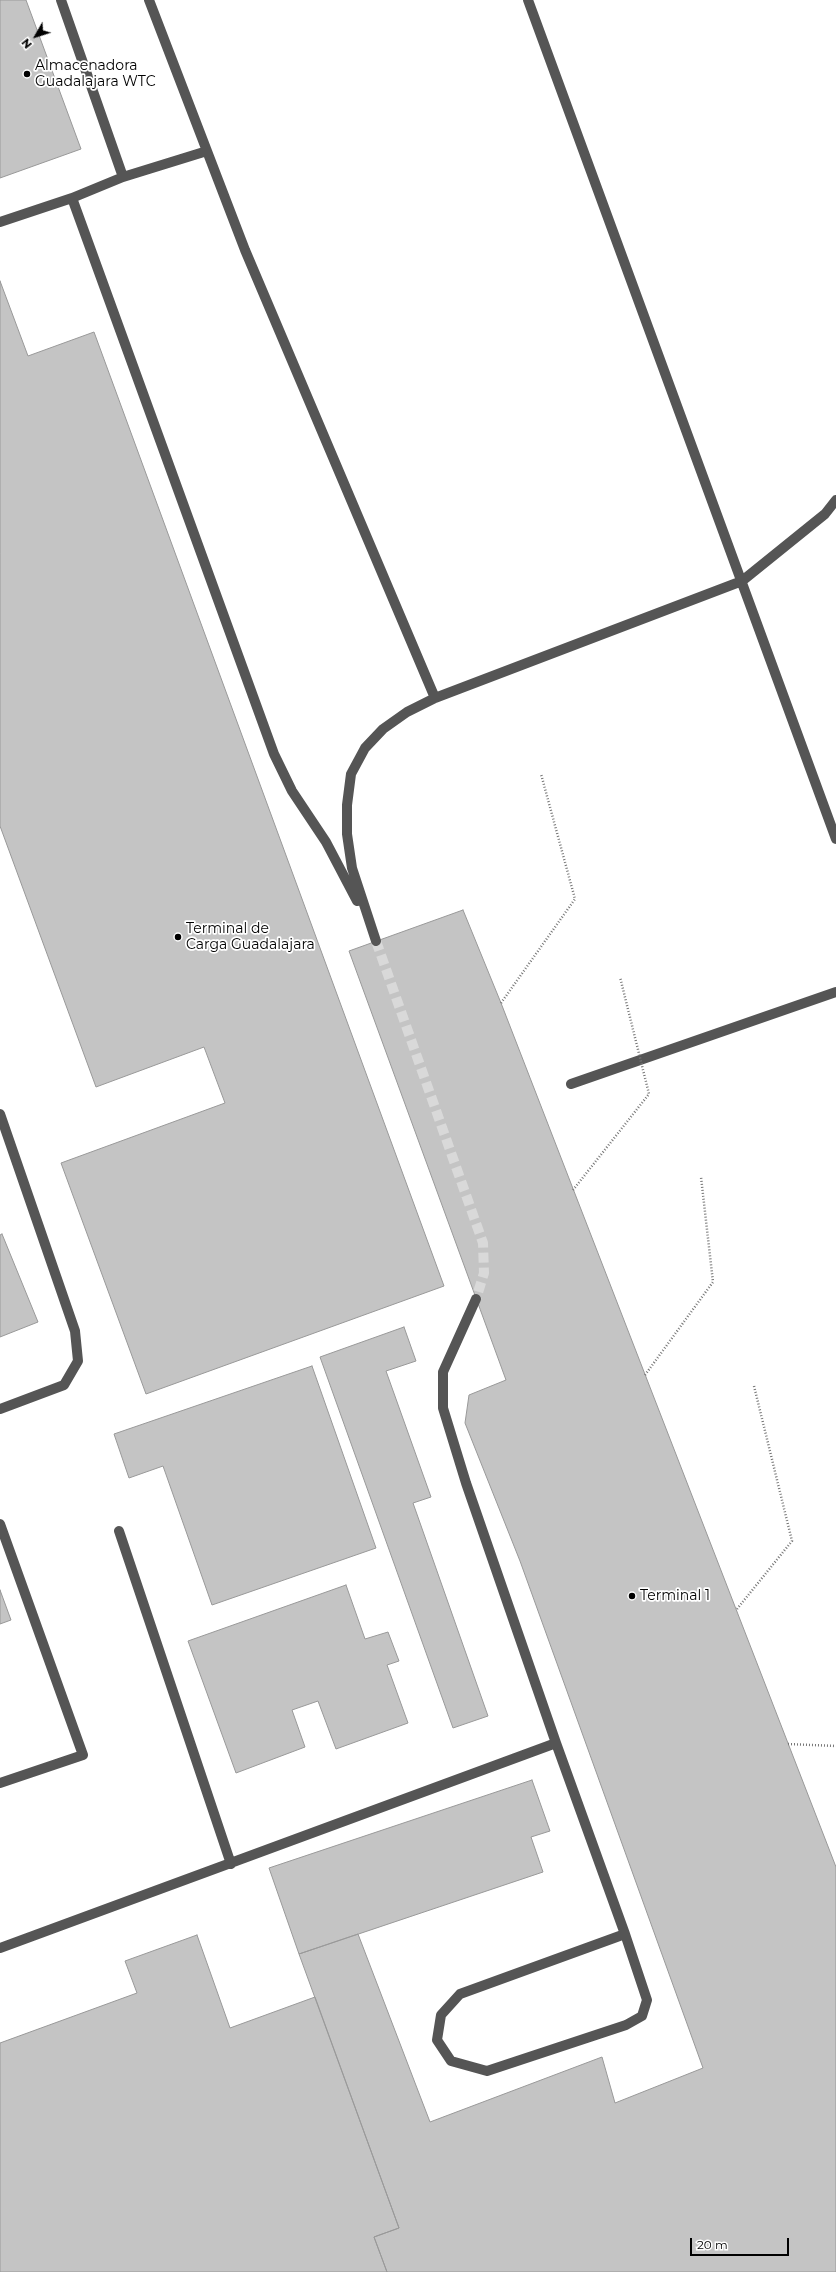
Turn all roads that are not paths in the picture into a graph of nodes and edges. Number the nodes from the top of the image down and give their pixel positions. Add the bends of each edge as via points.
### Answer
1 (61, 0) edge
2 (149, 0) edge
3 (528, 0) edge
4 (207, 151) junction
5 (123, 177) junction
6 (72, 198) junction
7 (0, 222) edge
8 (836, 500) edge
9 (742, 582) junction
10 (435, 698) junction
11 (836, 839) edge
12 (836, 992) edge
13 (571, 1084) dead end
14 (0, 1114) edge
15 (476, 1300) tunnel mouth
16 (0, 1409) edge
17 (0, 1524) edge
18 (119, 1532) dead end
19 (556, 1743) junction
20 (0, 1783) edge
21 (231, 1864) junction
22 (625, 1934) junction
23 (0, 1948) edge

1 - 5 lane
2 - 4 lane
3 - 9 lane
4 - 5 lane
4 - 10 lane via 245,250
5 - 6 lane
6 - 7 lane
6 - 10 lane via 274,754 292,791 343,873 376,941 352,868 347,834 351,774 365,748 383,729 407,712
8 - 9 lane via 825,514
9 - 10 lane
9 - 11 lane
12 - 13 lane
14 - 16 lane via 75,1331 78,1361 64,1385
15 - 19 lane via 443,1372 443,1408 466,1483
17 - 20 lane via 83,1755
18 - 21 lane
19 - 21 lane
19 - 22 lane
21 - 23 lane
22 - 22 lane via 460,1994 441,2015 437,2040 451,2062 487,2071 626,2025 642,2016 648,2000

